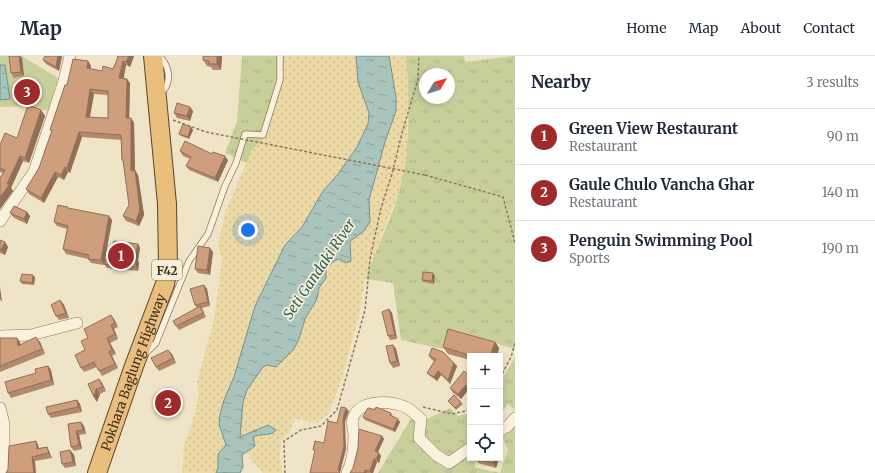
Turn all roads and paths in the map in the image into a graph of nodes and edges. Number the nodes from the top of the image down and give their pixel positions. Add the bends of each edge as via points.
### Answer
1 (70, 56) edge
2 (153, 56) edge
3 (158, 56) edge
4 (280, 56) edge
5 (419, 56) edge
6 (156, 97) junction
7 (160, 130) junction
8 (0, 221) edge
9 (515, 243) edge
10 (77, 323) dead end
11 (0, 336) edge
12 (515, 343) edge
13 (134, 366) junction
14 (503, 372) edge
15 (0, 408) edge
16 (467, 411) edge
17 (415, 414) junction
18 (515, 418) edge
19 (503, 428) edge
20 (467, 450) edge
21 (4, 473) edge
22 (97, 473) edge
23 (285, 473) edge
24 (347, 473) edge

1 - 8 street via 34,172
2 - 6 highway, Pokhara Baglung Highway / F42
3 - 6 lane via 164,62 169,76 164,90
4 - 13 lane via 280,80 263,135 245,134 208,234 189,260 156,343
5 - 23 path via 418,79 381,208 370,259 365,310 338,410 321,426 301,430 284,442
6 - 7 highway, Pokhara Baglung Highway / F42
7 - 9 path, bridge via 170,119 206,132 425,175 503,197
7 - 13 highway, Pokhara Baglung Highway / F42 via 167,204 168,266 165,284
10 - 11 street via 31,335
12 - 14 path
13 - 22 highway, Pokhara Baglung Highway / F42
15 - 21 street via 4,424
16 - 17 path via 452,414 423,407
17 - 20 street via 421,419 419,438 436,455 449,463
17 - 24 street via 408,408 392,403 368,405 358,410 352,421 354,437
18 - 19 street

